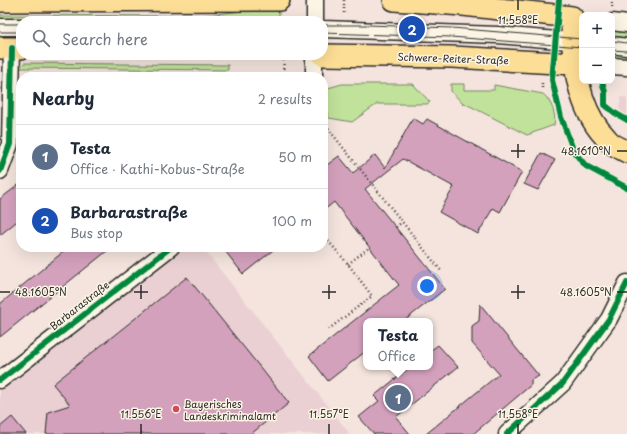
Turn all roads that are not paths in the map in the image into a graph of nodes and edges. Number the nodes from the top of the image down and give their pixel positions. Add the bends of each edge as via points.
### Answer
1 (241, 0) edge
2 (279, 0) edge
3 (314, 0) edge
4 (394, 0) edge
5 (0, 2) edge
6 (315, 16) edge
7 (577, 17) edge
8 (615, 22) edge
9 (627, 24) edge
10 (0, 27) edge
11 (16, 27) edge
12 (328, 29) edge
13 (577, 42) edge
14 (615, 45) edge
15 (627, 46) edge
16 (11, 48) edge
17 (328, 55) edge
18 (315, 60) edge
19 (578, 64) edge
20 (615, 66) edge
21 (627, 67) edge
22 (317, 72) edge
23 (627, 152) edge
24 (0, 171) edge
25 (165, 252) edge
26 (627, 283) edge
27 (0, 380) edge
28 (507, 434) edge

1 - 2 main road
1 - 5 main road
3 - 6 street
4 - 7 main road
7 - 13 main road
8 - 9 street
10 - 11 street
12 - 13 street via 482,34
13 - 19 main road
14 - 15 street
16 - 24 street via 10,144
17 - 19 main road, Schwere-Reiter-Straße via 452,57
18 - 22 street
19 - 23 main road via 581,92 592,122 609,142
20 - 21 street
25 - 27 street, Barbarastraße
26 - 28 street via 609,319 563,383

